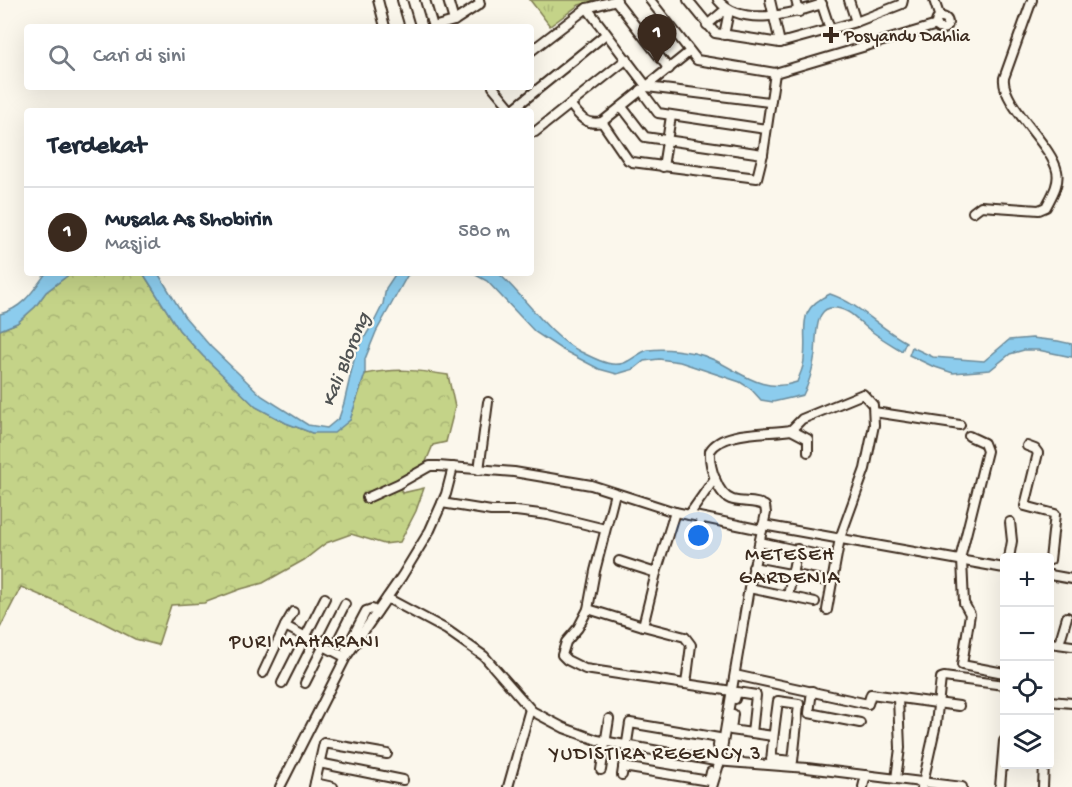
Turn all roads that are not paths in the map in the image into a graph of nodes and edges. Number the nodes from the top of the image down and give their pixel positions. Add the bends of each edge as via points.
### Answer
1 (378, 0) edge
2 (402, 0) edge
3 (425, 0) edge
4 (448, 0) edge
5 (650, 0) edge
6 (688, 0) edge
7 (718, 0) edge
8 (770, 0) edge
9 (796, 0) edge
10 (849, 0) edge
11 (934, 0) edge
12 (1032, 0) edge
13 (616, 1) edge
14 (477, 2) edge
15 (821, 2) edge
16 (902, 2) edge
17 (587, 8) junction
18 (727, 10) junction
19 (799, 12) junction
20 (774, 17) junction
21 (454, 21) junction
22 (856, 22) junction
23 (384, 24) edge
24 (409, 24) edge
25 (432, 24) edge
26 (444, 24) edge
27 (707, 25) junction
28 (830, 29) junction
29 (606, 34) junction
30 (723, 34) junction
31 (780, 43) junction
32 (534, 49) edge
33 (689, 52) junction
34 (627, 60) junction
35 (669, 69) junction
36 (775, 73) junction
37 (644, 89) junction
38 (495, 90) edge
39 (770, 102) junction
40 (570, 104) junction
41 (622, 107) junction
42 (510, 108) edge
43 (516, 108) edge
44 (671, 116) junction
45 (602, 122) junction
46 (766, 129) junction
47 (534, 132) edge
48 (667, 141) junction
49 (763, 154) junction
50 (663, 167) junction
51 (972, 212) dead end
52 (488, 402) dead end
53 (874, 412) junction
54 (960, 425) dead end
55 (791, 430) junction
56 (969, 436) dead end
57 (1027, 446) dead end
58 (807, 452) dead end
59 (453, 467) junction
60 (479, 470) junction
61 (716, 478) junction
62 (615, 493) junction
63 (367, 498) dead end
64 (442, 503) junction
65 (675, 512) junction
66 (689, 515) junction
67 (701, 518) junction
68 (1010, 522) dead end
69 (763, 527) junction
70 (606, 529) junction
71 (840, 538) junction
72 (701, 540) dead end
73 (760, 542) junction
74 (797, 549) junction
75 (1011, 553) edge
76 (1051, 553) edge
77 (824, 556) dead end
78 (961, 559) junction
79 (619, 561) dead end
80 (753, 567) junction
81 (1000, 567) edge
82 (656, 573) junction
83 (792, 573) junction
84 (1054, 576) edge
85 (1072, 579) edge
86 (832, 582) junction
87 (749, 588) junction
88 (788, 596) junction
89 (325, 598) dead end
90 (387, 598) junction
91 (816, 602) dead end
92 (345, 604) dead end
93 (588, 609) junction
94 (826, 610) dead end
95 (293, 612) dead end
96 (377, 612) junction
97 (1067, 617) dead end
98 (285, 627) junction
99 (643, 627) junction
100 (305, 637) junction
101 (1054, 643) edge
102 (1059, 644) junction
103 (324, 646) junction
104 (1072, 646) edge
105 (343, 656) junction
106 (1000, 672) edge
107 (263, 673) dead end
108 (735, 675) junction
109 (282, 683) dead end
110 (305, 683) dead end
111 (327, 683) dead end
112 (686, 684) junction
113 (1000, 684) edge
114 (732, 691) junction
115 (812, 691) junction
116 (898, 698) junction
117 (1054, 701) edge
118 (939, 702) junction
119 (1072, 703) edge
120 (959, 706) dead end
121 (530, 710) junction
122 (609, 719) dead end
123 (860, 723) dead end
124 (753, 733) junction
125 (773, 736) junction
126 (606, 742) junction
127 (626, 745) junction
128 (387, 754) dead end
129 (717, 760) junction
130 (771, 762) junction
131 (319, 763) junction
132 (1002, 769) edge
133 (1044, 769) edge
134 (601, 770) dead end
135 (866, 775) junction
136 (896, 778) junction
137 (404, 780) dead end
138 (922, 784) edge
139 (315, 785) edge
140 (280, 787) edge
141 (333, 787) edge
142 (508, 787) edge
143 (712, 787) edge
144 (863, 787) edge
145 (962, 787) edge
146 (1000, 787) edge
147 (1043, 787) edge

1 - 23 street
2 - 24 street
3 - 25 street
4 - 21 street
5 - 33 street
6 - 27 street
7 - 18 street
8 - 20 street
9 - 19 street
10 - 22 street
11 - 36 street via 938,21
12 - 51 street via 1004,85 1057,171 1054,192 1046,207 1039,210 981,206
13 - 17 street
13 - 35 street
14 - 21 street
15 - 19 street
15 - 28 street
16 - 22 street
17 - 29 street
17 - 32 street
18 - 20 street
18 - 27 street
18 - 30 street
19 - 20 street
20 - 31 street
21 - 26 street
22 - 28 street
27 - 30 street via 715,33
28 - 31 street
29 - 34 street
29 - 43 street
30 - 31 street
33 - 35 street
33 - 36 street via 698,61
34 - 37 street
34 - 40 street
35 - 37 street
36 - 39 street
37 - 39 street
37 - 41 street
37 - 44 street via 656,112
38 - 42 street
39 - 46 street
40 - 45 street via 583,120 592,124
40 - 47 street
41 - 45 street
41 - 48 street via 645,137
44 - 46 street
44 - 48 street
45 - 50 street via 628,160
46 - 49 street
48 - 49 street
48 - 50 street
49 - 50 street via 755,178
52 - 60 street
53 - 54 street
53 - 55 street via 863,394 802,419
53 - 71 street via 865,469
55 - 58 street via 808,439
55 - 61 street via 719,441 713,445 710,456
56 - 78 street via 984,443 987,451
57 - 76 street via 1038,453 1025,506 1055,514
59 - 60 street
59 - 63 street via 430,466
59 - 64 street
60 - 62 street via 526,474
61 - 66 street
61 - 69 street via 723,494 730,499 765,506
62 - 65 street
62 - 70 street
64 - 70 street via 548,515
64 - 90 street via 430,530
65 - 66 street
65 - 82 street
66 - 67 street
67 - 69 street
67 - 72 street
68 - 75 street
69 - 71 street
69 - 73 street
70 - 93 street
71 - 78 street
71 - 86 street
73 - 74 street
73 - 80 street
74 - 77 street
74 - 83 street
78 - 81 street
78 - 106 street via 964,603 970,614 962,665
79 - 82 street
80 - 83 street
80 - 87 street
82 - 99 street
83 - 86 street
83 - 88 street
84 - 85 street
86 - 94 street
87 - 88 street
87 - 108 street
88 - 91 street
89 - 100 street
90 - 96 street
90 - 121 street via 447,630 484,656
92 - 103 street
93 - 99 street
93 - 112 street via 562,652 567,660 585,669
95 - 98 street
96 - 105 street via 366,611
96 - 140 street via 345,657
97 - 102 street
98 - 100 street
98 - 107 street
99 - 112 street via 689,641
100 - 103 street
100 - 109 street
101 - 102 street
102 - 104 street
103 - 105 street
103 - 110 street
105 - 111 street
108 - 114 street
108 - 115 street
112 - 114 street
113 - 118 street via 942,678
114 - 129 street
115 - 116 street via 868,704 871,694
115 - 123 street via 809,713
116 - 118 street
116 - 136 street via 900,748
117 - 119 street
118 - 120 street
118 - 138 street
121 - 126 street via 564,728
121 - 142 street
122 - 126 street
124 - 124 street via 731,730 736,692 756,695
124 - 125 street
125 - 130 street
125 - 130 street via 778,701 799,704 793,761
126 - 127 street
126 - 134 street
127 - 129 street
127 - 129 street via 630,723 719,738
127 - 129 street via 622,771 709,781
128 - 131 street via 324,743
129 - 130 street
129 - 143 street
130 - 135 street
131 - 137 street
131 - 139 street
132 - 146 street
133 - 147 street
135 - 136 street
135 - 144 street
136 - 138 street
138 - 145 street
139 - 141 street

